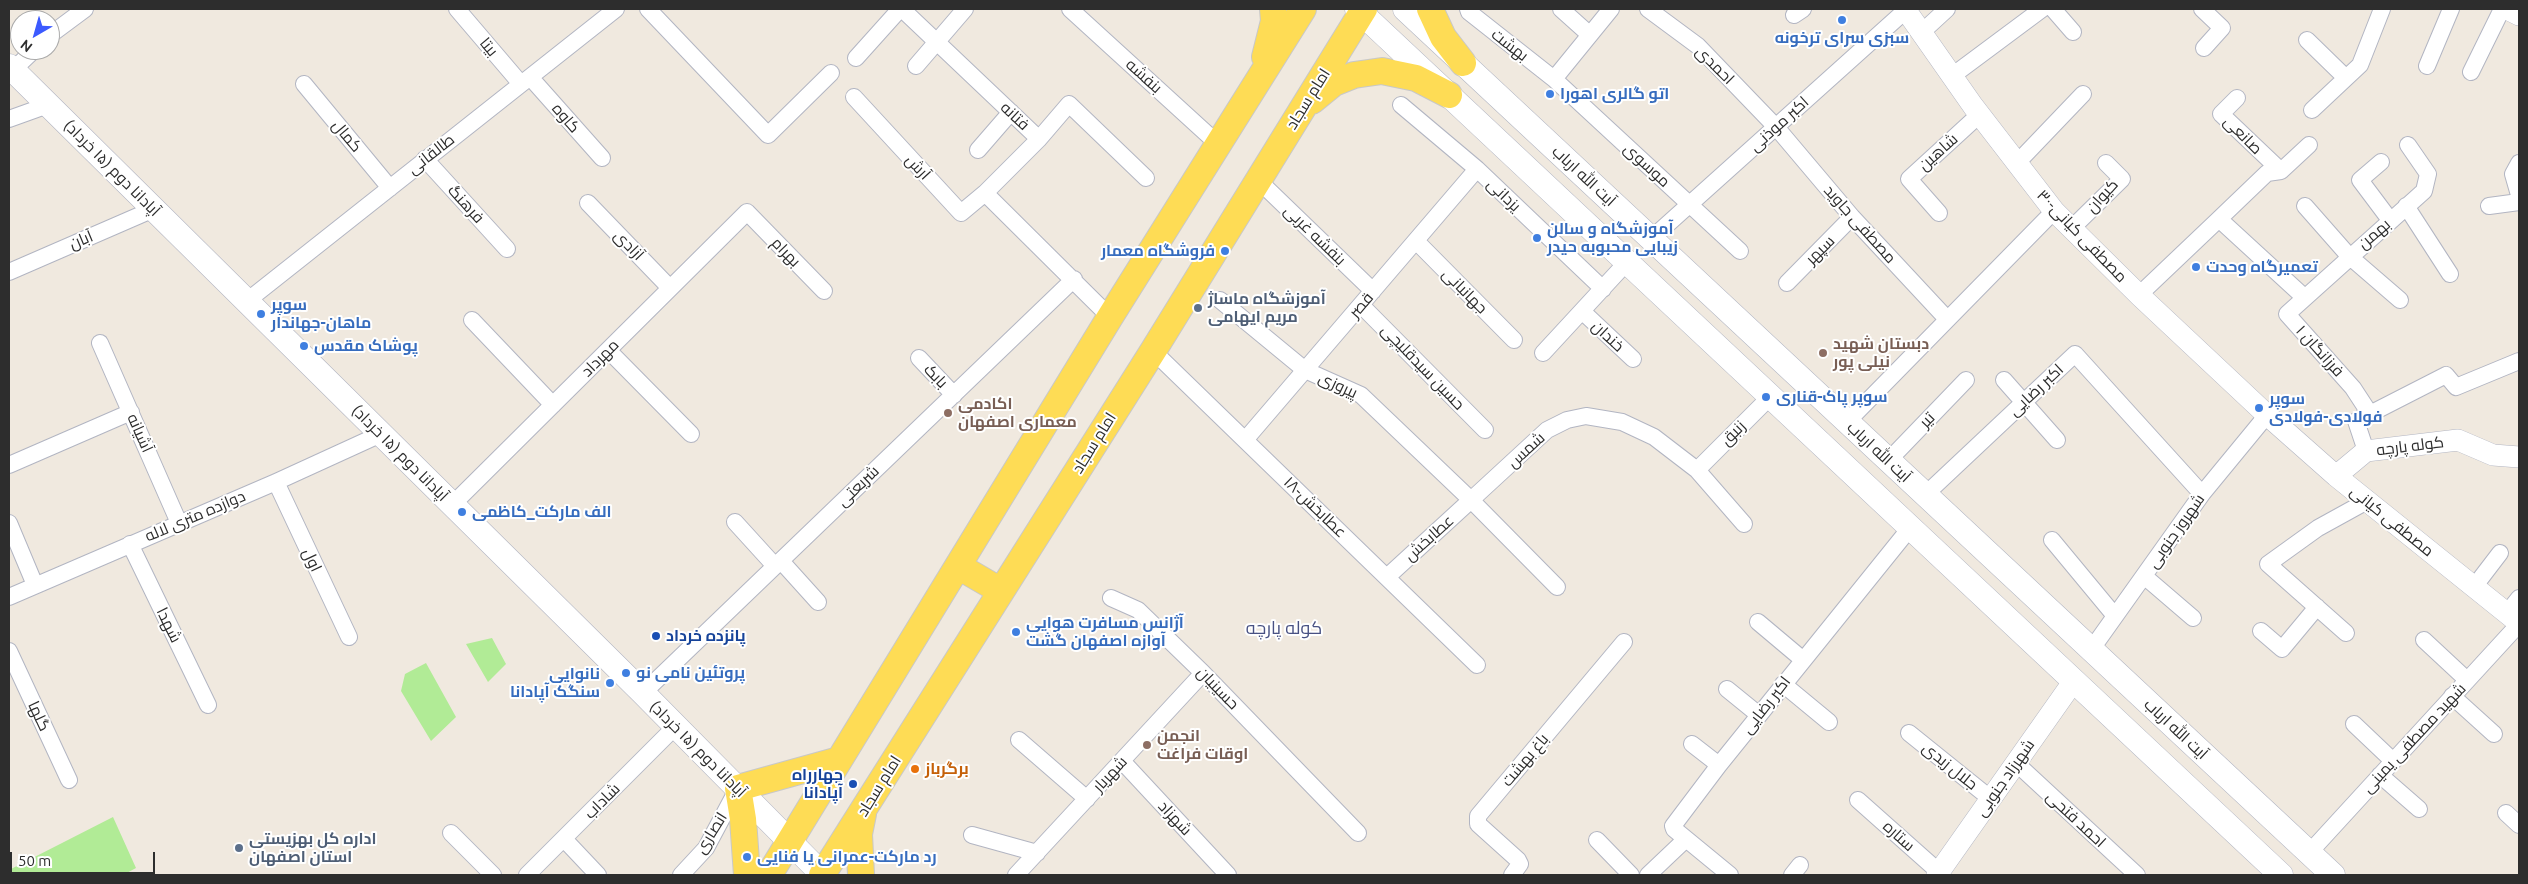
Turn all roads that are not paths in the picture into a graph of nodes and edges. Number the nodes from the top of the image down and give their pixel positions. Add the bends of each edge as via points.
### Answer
1 (85, 9) edge
2 (457, 9) edge
3 (616, 9) edge
4 (648, 9) edge
5 (901, 9) edge
6 (965, 9) edge
7 (1070, 9) edge
8 (1273, 9) edge
9 (1304, 9) edge
10 (1405, 9) edge
11 (1430, 9) edge
12 (1468, 9) edge
13 (1561, 9) edge
14 (1611, 9) edge
15 (1648, 9) edge
16 (1948, 9) edge
17 (2042, 9) edge
18 (2053, 9) edge
19 (2202, 9) edge
20 (2382, 9) edge
21 (2451, 9) edge
22 (2502, 9) edge
23 (2507, 9) edge
24 (1361, 10) edge
25 (1906, 10) edge
26 (2519, 15) edge
27 (60, 28) edge
28 (1922, 32) junction
29 (2072, 32) dead end
30 (1590, 35) junction
31 (2307, 40) dead end
32 (937, 42) junction
33 (2204, 48) dead end
34 (856, 58) dead end
35 (21, 60) edge
36 (1463, 64) junction
37 (916, 66) dead end
38 (2427, 66) dead end
39 (11, 68) edge
40 (2471, 72) dead end
41 (831, 73) dead end
42 (1952, 76) junction
43 (1260, 78) junction
44 (2346, 78) junction
45 (1554, 79) junction
46 (526, 81) junction
47 (304, 84) dead end
48 (2084, 94) dead end
49 (1449, 95) junction
50 (854, 97) dead end
51 (2237, 98) dead end
52 (48, 105) junction
53 (1401, 105) dead end
54 (2312, 110) dead end
55 (1300, 111) junction
56 (1010, 112) junction
57 (1980, 114) junction
58 (9, 120) edge
59 (1776, 127) junction
60 (1039, 139) junction
61 (1218, 144) junction
62 (2309, 145) dead end
63 (2408, 145) dead end
64 (978, 150) dead end
65 (602, 158) dead end
66 (425, 159) junction
67 (2381, 162) dead end
68 (2016, 163) junction
69 (2106, 163) dead end
70 (2519, 163) edge
71 (1477, 169) junction
72 (2281, 171) junction
73 (1146, 178) dead end
74 (1258, 180) junction
75 (390, 188) junction
76 (985, 193) junction
77 (2519, 196) edge
78 (2519, 202) edge
79 (588, 203) dead end
80 (1689, 204) junction
81 (2305, 206) dead end
82 (2406, 206) junction
83 (2489, 206) dead end
84 (154, 209) junction
85 (2054, 211) junction
86 (747, 212) joint
87 (1939, 213) dead end
88 (1852, 217) junction
89 (2219, 219) junction
90 (2390, 220) junction
91 (2072, 229) junction
92 (1651, 239) junction
93 (1416, 241) junction
94 (507, 249) dead end
95 (1740, 251) dead end
96 (2349, 256) junction
97 (1627, 262) junction
98 (1684, 270) junction
99 (9, 272) edge
100 (2450, 274) dead end
101 (1074, 279) junction
102 (1787, 283) dead end
103 (670, 288) junction
104 (1603, 289) junction
105 (824, 291) dead end
106 (1373, 291) junction
107 (1661, 294) junction
108 (2139, 295) junction
109 (2304, 297) junction
110 (1220, 300) dead end
111 (2400, 300) dead end
112 (247, 302) junction
113 (1361, 304) junction
114 (1583, 312) junction
115 (2286, 314) joint
116 (1110, 316) junction
117 (1947, 319) junction
118 (472, 320) dead end
119 (1514, 340) dead end
120 (100, 342) dead end
121 (608, 350) junction
122 (1152, 350) junction
123 (1543, 353) dead end
124 (919, 358) dead end
125 (1633, 359) dead end
126 (2519, 361) edge
127 (1305, 370) junction
128 (1966, 380) dead end
129 (2004, 380) dead end
130 (954, 395) junction
131 (1770, 397) junction
132 (2024, 402) junction
133 (553, 405) junction
134 (130, 412) junction
135 (2370, 414) junction
136 (2267, 415) junction
137 (1847, 422) junction
138 (1485, 430) dead end
139 (381, 434) junction
140 (691, 434) dead end
141 (1245, 440) junction
142 (2057, 440) dead end
143 (2366, 451) junction
144 (2519, 457) edge
145 (1888, 460) junction
146 (9, 465) edge
147 (1697, 470) junction
148 (2336, 476) junction
149 (276, 482) junction
150 (2202, 494) junction
151 (1925, 495) junction
152 (1471, 500) junction
153 (2367, 501) junction
154 (452, 504) junction
155 (735, 522) dead end
156 (9, 523) edge
157 (179, 523) junction
158 (1744, 524) dead end
159 (1910, 528) junction
160 (2052, 540) dead end
161 (130, 544) junction
162 (2500, 553) dead end
163 (778, 563) junction
164 (958, 566) junction
165 (2144, 576) junction
166 (1387, 577) junction
167 (35, 585) junction
168 (2474, 587) junction
169 (1558, 588) dead end
170 (1001, 590) junction
171 (9, 597) edge
172 (1111, 598) dead end
173 (818, 602) dead end
174 (2317, 608) junction
175 (2516, 614) edge
176 (2115, 616) junction
177 (2193, 618) dead end
178 (1758, 622) dead end
179 (2261, 631) dead end
180 (2346, 633) dead end
181 (349, 637) dead end
182 (2424, 640) dead end
183 (1624, 642) dead end
184 (2092, 650) junction
185 (9, 651) edge
186 (1802, 659) junction
187 (1477, 665) dead end
188 (1203, 673) junction
189 (2467, 680) junction
190 (2073, 682) junction
191 (1783, 684) junction
192 (1726, 689) dead end
193 (643, 693) junction
194 (2452, 696) junction
195 (208, 706) dead end
196 (1759, 715) junction
197 (1829, 722) dead end
198 (2354, 724) dead end
199 (676, 726) junction
200 (1909, 733) dead end
201 (2494, 734) dead end
202 (1020, 740) dead end
203 (1692, 744) dead end
204 (839, 760) junction
205 (1122, 761) junction
206 (2393, 761) junction
207 (2016, 763) junction
208 (1719, 765) junction
209 (2380, 775) junction
210 (69, 780) dead end
211 (738, 788) junction
212 (1087, 799) junction
213 (1990, 799) junction
214 (1858, 800) dead end
215 (2419, 809) dead end
216 (863, 810) junction
217 (2506, 813) dead end
218 (2519, 825) edge
219 (1358, 833) dead end
220 (451, 834) dead end
221 (972, 835) dead end
222 (564, 839) junction
223 (1686, 839) junction
224 (1597, 840) dead end
225 (790, 841) junction
226 (1037, 853) junction
227 (2309, 853) junction
228 (1938, 874) edge
229 (493, 875) edge
230 (527, 875) edge
231 (598, 875) edge
232 (681, 875) edge
233 (748, 875) edge
234 (768, 875) edge
235 (822, 875) edge
236 (861, 875) edge
237 (1016, 875) edge
238 (1228, 875) edge
239 (1512, 875) edge
240 (1631, 875) edge
241 (1648, 875) edge
242 (1730, 875) edge
243 (2137, 875) edge
244 (2281, 875) edge
245 (2332, 875) edge

1 - 27 street
2 - 46 street, بیتا
3 - 46 street, طالقانی
4 - 41 street via 768,135
5 - 32 street, فتانه
5 - 34 street
6 - 32 street
7 - 61 street, بنفشه
8 - 43 main road via 1274,21
9 - 43 main road
10 - 36 main road, آیت الله ارباب
11 - 36 main road via 1443,37
12 - 45 street, بهشت
13 - 30 street
14 - 30 street
15 - 59 street, احمدی via 1698,46
16 - 28 street
17 - 42 street
18 - 29 street
19 - 33 street via 2222,28
20 - 44 street via 2360,65
21 - 38 street
22 - 40 street
23 - 26 street
24 - 49 main road, آیت الله ارباب
24 - 55 main road, امام سجاد
25 - 28 street, ۳۰-مصطفی کیانی
25 - 59 street, اکبر موذنی
28 - 42 street, ۳۰-مصطفی کیانی
30 - 45 street
31 - 44 street
32 - 37 street
32 - 56 street, فتانه
35 - 39 street
36 - 92 main road, آیت الله ارباب
39 - 52 main road, آپادانا دوم (۱۵ خرداد)
42 - 57 street, ۳۰-مصطفی کیانی
43 - 61 main road
44 - 54 street
45 - 80 street, موسوی
46 - 65 street, کاوه
46 - 66 street, طالقانی
47 - 75 street, کمال
48 - 68 street
49 - 55 main road via 1416,78 1382,71 1354,75 1334,83
49 - 97 main road, آیت الله ارباب
50 - 76 street, آرش via 961,213
51 - 72 street, صانعی via 2221,114
52 - 58 street
52 - 84 main road, آپادانا دوم (۱۵ خرداد)
53 - 71 street, یزدانی
55 - 74 main road, امام سجاد
56 - 60 street, فتانه
56 - 64 street
57 - 68 street, ۳۰-مصطفی کیانی
57 - 87 street, شاهین via 1909,179
59 - 80 street, اکبر موذنی
59 - 88 street, مصطفی جاوید
60 - 73 street, فتانه via 1069,104
60 - 76 street, آرش
61 - 116 main road
62 - 72 street
63 - 82 street, بهمن via 2428,174 2424,190
66 - 75 street, طالقانی
66 - 94 street, فرهنگ
67 - 90 street via 2360,180
68 - 85 street, ۳۰-مصطفی کیانی
69 - 91 street, کیوان via 2122,179
70 - 77 street via 2513,174
71 - 93 street, قصر
71 - 104 street, یزدانی
72 - 89 street via 2267,173
74 - 106 street, بنفشه غربی
74 - 122 main road, امام سجاد
75 - 112 street, طالقانی
76 - 101 street
78 - 83 street
79 - 103 street, آزادی
80 - 92 street, اکبر موذنی
80 - 95 street, موسوی
81 - 96 street
82 - 90 street, بهمن
82 - 100 street
84 - 99 street, آبان
84 - 112 main road, آپادانا دوم (۱۵ خرداد)
85 - 91 street, ۳۰-مصطفی کیانی
85 - 117 street
86 - 103 street, مهرداد
86 - 105 street, بهرام
88 - 102 street, سپهر
88 - 117 street, مصطفی جاوید
89 - 108 street
89 - 109 street
90 - 96 street, بهمن
91 - 108 street, ۳۰-مصطفی کیانی
92 - 98 main road, آیت الله ارباب
93 - 106 street, قصر
93 - 119 street, جهانبانی
96 - 109 street, بهمن
96 - 111 street
97 - 104 street
97 - 107 main road, آیت الله ارباب
98 - 107 main road
98 - 137 main road, آیت الله ارباب
101 - 116 street
101 - 130 street, شریعتی
103 - 121 street, مهرداد
104 - 114 street
106 - 113 street, قصر
107 - 131 main road, آیت الله ارباب
108 - 136 street, ۳۰-مصطفی کیانی
109 - 115 street, بهمن
110 - 127 street, پیروزی
112 - 139 main road, آپادانا دوم (۱۵ خرداد)
113 - 127 street, قصر
113 - 138 street, حسین سیدقلیچی
114 - 123 street
114 - 125 street, خندان
115 - 135 street, فرزانگان ۱ via 2353,388
116 - 164 main road
117 - 137 street
118 - 133 street
120 - 134 street, آشیانه
121 - 133 street, مهرداد
121 - 140 street
122 - 141 street, ۱۸-عطابخش
122 - 170 main road, امام سجاد
124 - 130 street, بابک
126 - 135 street via 2456,386 2446,375
127 - 141 street, قصر
127 - 152 street, پیروزی via 1361,395
128 - 145 street, تیر
129 - 132 street
130 - 163 street, شریعتی
131 - 147 street, زنبق
131 - 159 main road, آیت الله ارباب
132 - 142 street
132 - 150 street, اکبر رضایی via 2075,354
132 - 151 street, اکبر رضایی
133 - 154 street, مهرداد
134 - 146 street
134 - 157 street, آشیانه
135 - 143 street via 2356,421
136 - 148 street, مصطفی کیانی
136 - 150 street, شهروز جنوبی
137 - 145 main road, آیت الله ارباب
139 - 149 street, دوازده متری لاله
139 - 154 main road, آپادانا دوم (۱۵ خرداد)
141 - 166 street, ۱۸-عطابخش
143 - 144 street, کوله پارچه via 2458,440 2494,455
143 - 148 street, کوله پارچه
145 - 151 main road, آیت الله ارباب
147 - 152 street, شمس via 1654,437 1622,422 1586,416 1567,420 1547,430
147 - 158 street, شمس
148 - 153 street, مصطفی کیانی
149 - 157 street, دوازده متری لاله
149 - 181 street, اول
150 - 165 street, شهروز جنوبی
151 - 184 main road, آیت الله ارباب
152 - 166 street, عطابخش
152 - 169 street
153 - 168 street, مصطفی کیانی
153 - 174 street via 2318,528 2268,564
154 - 193 main road, آپادانا دوم (۱۵ خرداد)
155 - 163 street
156 - 167 street
157 - 161 street, دوازده متری لاله
159 - 186 street, اکبر رضایی
159 - 190 main road, آیت الله ارباب
160 - 176 street
161 - 167 street, دوازده متری لاله
161 - 195 street, شهدا
162 - 168 street
163 - 173 street
163 - 193 street, شریعتی
164 - 170 main road
164 - 204 main road
165 - 176 street, شهروز جنوبی
165 - 177 street
166 - 187 street, ۱۸-عطابخش
167 - 171 street, دوازده متری لاله
168 - 175 street, مصطفی کیانی
170 - 216 main road, امام سجاد
172 - 188 street, حسینیان via 1138,610
174 - 179 street via 2282,649
174 - 180 street
175 - 189 street, شهید مصطفی یمینی
176 - 184 street, شهروز جنوبی
178 - 186 street
182 - 189 street
183 - 239 street, باغ بهشت via 1478,816 1478,824 1518,860 1520,864
184 - 227 main road, آیت الله ارباب
185 - 210 street, گلها
186 - 191 street, اکبر رضایی
188 - 205 street, شهریار
188 - 219 street, حسینیان
189 - 194 street, شهید مصطفی یمینی
190 - 207 street, شهرزاد جنوبی
190 - 244 main road, آیت الله ارباب
191 - 196 street, اکبر رضایی
191 - 197 street
192 - 196 street
193 - 199 main road, آپادانا دوم (۱۵ خرداد)
194 - 201 street
194 - 206 street, شهید مصطفی یمینی
196 - 208 street, اکبر رضایی
198 - 206 street
199 - 211 main road, آپادانا دوم (۱۵ خرداد)
199 - 222 street, شاداب
200 - 213 street, جلال زیدی
202 - 212 street
203 - 208 street
204 - 211 main road
204 - 225 main road
205 - 212 street, شهریار
205 - 238 street, شهزاد
206 - 209 street, شهید مصطفی یمینی
207 - 213 street, شهرزاد جنوبی
207 - 243 street, احمد فتحی
208 - 223 street, اکبر رضایی via 1673,826
209 - 215 street
209 - 227 street, شهید مصطفی یمینی
211 - 225 main road, آپادانا دوم (۱۵ خرداد)
211 - 232 street, انصاری via 706,848
211 - 233 main road
212 - 226 street, شهریار
213 - 228 street, شهرزاد جنوبی
214 - 228 street, ستاره
216 - 235 main road, امام سجاد
216 - 236 main road via 859,834
217 - 218 street
220 - 229 street
221 - 226 street
222 - 230 street, شاداب
222 - 231 street
223 - 241 street
223 - 242 street, اکبر رضایی
224 - 240 street
225 - 234 main road
225 - 235 main road
226 - 237 street, شهریار
227 - 245 main road, آیت الله ارباب

